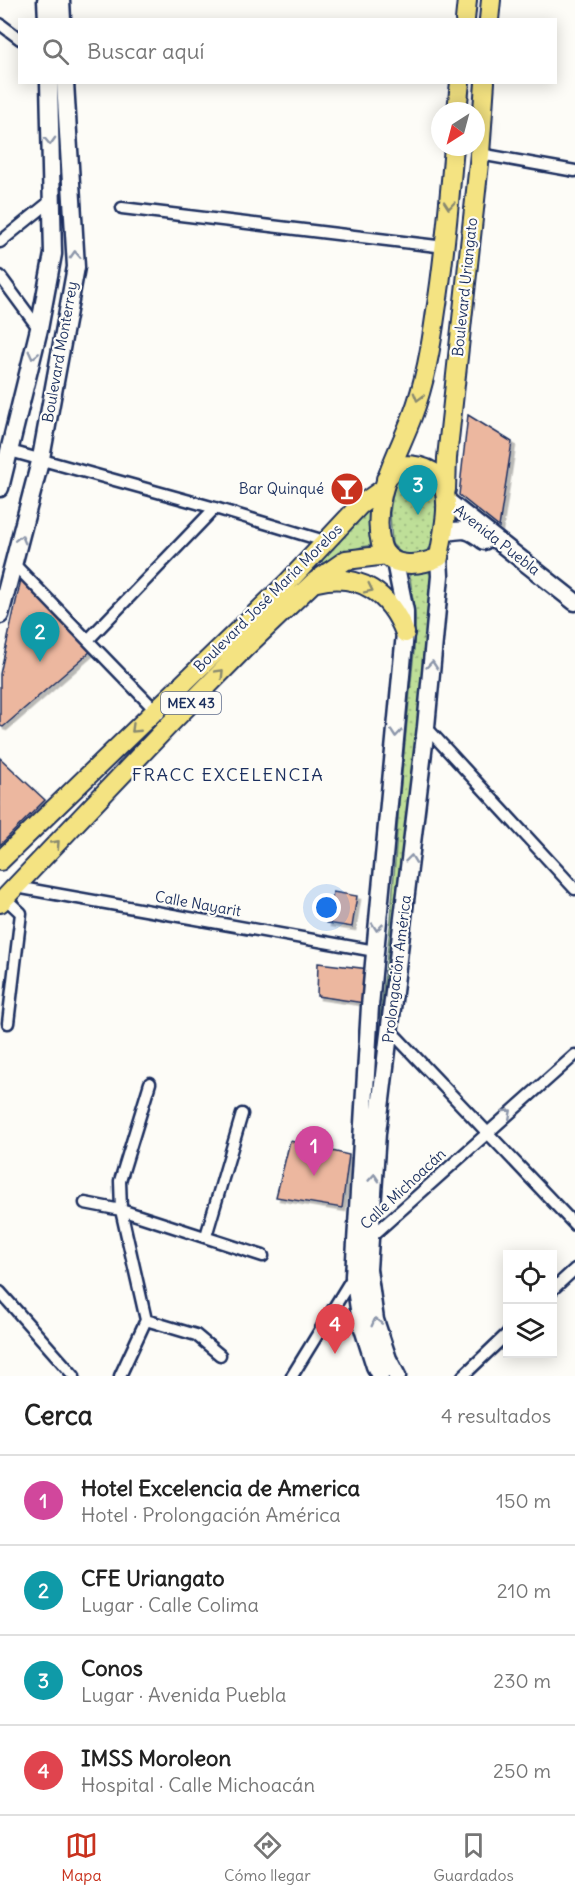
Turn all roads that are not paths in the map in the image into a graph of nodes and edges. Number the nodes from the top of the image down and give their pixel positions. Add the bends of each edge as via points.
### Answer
1 (46, 0) edge
2 (61, 0) edge
3 (467, 0) edge
4 (491, 0) edge
5 (47, 18) edge
6 (62, 18) edge
7 (465, 18) edge
8 (489, 18) edge
9 (0, 24) edge
10 (18, 38) edge
11 (48, 84) edge
12 (65, 84) edge
13 (460, 84) edge
14 (485, 84) edge
15 (458, 102) edge
16 (484, 102) edge
17 (485, 155) edge
18 (453, 156) edge
19 (480, 156) edge
20 (575, 171) edge
21 (52, 200) junction
22 (122, 208) dead end
23 (0, 242) edge
24 (445, 247) junction
25 (0, 276) edge
26 (39, 329) junction
27 (10, 451) junction
28 (41, 458) junction
29 (385, 484) junction
30 (0, 487) edge
31 (446, 496) junction
32 (215, 508) junction
33 (443, 534) junction
34 (328, 542) junction
35 (439, 557) junction
36 (391, 559) junction
37 (14, 564) junction
38 (313, 584) junction
39 (575, 602) edge
40 (0, 615) edge
41 (575, 615) edge
42 (405, 633) junction
43 (89, 639) junction
44 (155, 710) junction
45 (170, 724) junction
46 (426, 727) junction
47 (0, 861) edge
48 (0, 870) edge
49 (575, 889) edge
50 (7, 896) edge
51 (375, 951) junction
52 (370, 1006) junction
53 (8, 1023) dead end
54 (389, 1029) junction
55 (575, 1055) edge
56 (150, 1083) dead end
57 (242, 1114) dead end
58 (488, 1131) junction
59 (85, 1203) dead end
60 (121, 1210) junction
61 (575, 1225) edge
62 (206, 1236) junction
63 (371, 1236) junction
64 (263, 1256) dead end
65 (575, 1269) edge
66 (354, 1276) junction
67 (557, 1285) edge
68 (0, 1292) edge
69 (146, 1320) junction
70 (503, 1337) edge
71 (220, 1355) dead end
72 (74, 1376) edge
73 (120, 1376) edge
74 (292, 1376) edge
75 (380, 1376) edge
76 (397, 1376) edge
77 (463, 1376) edge

1 - 5 street
2 - 6 street
3 - 7 main road
4 - 8 main road
9 - 10 street
11 -> 21 street, Boulevard Monterrey
28 -> 12 street, Boulevard Monterrey via 76,267
13 - 15 main road
14 - 16 main road, Boulevard Uriangato
17 - 20 street
18 -> 24 main road, Boulevard Uriangato
19 - 31 main road, Boulevard Uriangato
21 - 23 street
21 - 26 street, Boulevard Monterrey via 53,254
22 - 24 street
24 -> 29 main road, Boulevard Uriangato via 429,362 413,416
25 - 26 street
26 -> 27 street, Boulevard Monterrey
27 - 28 street
27 - 30 street, Boulevard Monterrey
28 - 32 street
37 -> 28 street, Boulevard Monterrey
29 - 31 main road, MEX 43 via 400,465 417,464 436,472
29 - 34 main road, Boulevard José María Morelos / MEX 43 via 360,505
29 - 36 main road via 381,499 381,545
31 - 33 main road
31 - 39 street, Avenida Puebla
32 - 34 street
32 - 43 street
33 - 35 main road
33 - 41 street, Avenida Puebla via 462,529 472,531
34 - 44 main road, Boulevard José María Morelos / MEX 43
35 - 36 main road, MEX 43 via 420,564
46 -> 35 street, Prolongación América
36 - 38 main road, Boulevard José María Morelos / MEX 43 via 346,560
36 - 42 street, Prolongación América via 405,611
37 - 40 street, Boulevard Monterrey
37 - 43 street
38 -> 42 main road via 339,580 368,586 388,601
45 -> 38 main road, Boulevard José María Morelos / MEX 43
42 -> 51 street, Prolongación América
43 - 44 street
44 - 45 street
44 -> 47 main road, Boulevard José María Morelos / MEX 43
50 -> 45 main road, Boulevard José María Morelos / MEX 43
46 - 49 street
54 -> 46 street, Prolongación América
48 - 50 main road via 12,877
50 - 51 street, Calle Nayarit
50 - 53 street via 21,913
51 - 52 street, Prolongación América
52 - 54 street
52 - 66 street, Prolongación América
54 - 58 street
63 -> 54 street, Prolongación América
58 -> 55 street, Calle Michoacán
56 - 60 street via 120,1181
57 - 62 street
58 - 61 street
58 - 63 street, Calle Michoacán
59 - 60 street
60 - 62 street
60 - 69 street
62 - 64 street
63 - 66 street, Calle Michoacán
76 -> 63 street, Prolongación América via 375,1320 368,1269
65 - 67 street
66 - 74 street, Calle Michoacán
66 - 75 street, Prolongación América via 361,1322
68 - 72 street
69 - 71 street via 196,1335
69 - 73 street
70 - 77 street

